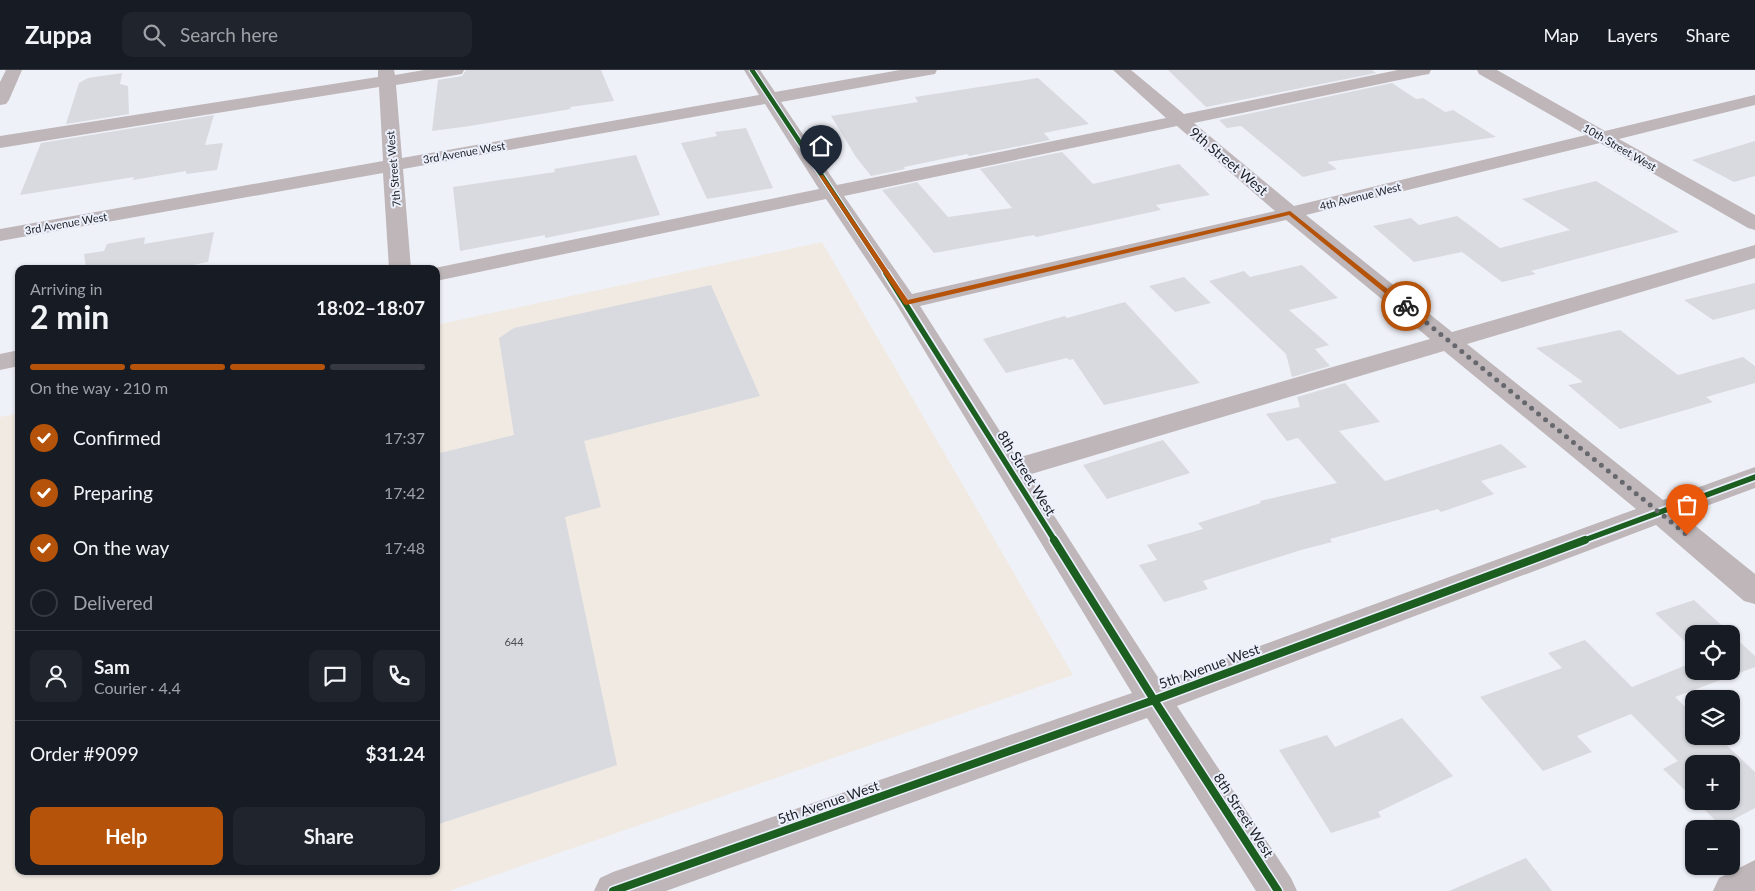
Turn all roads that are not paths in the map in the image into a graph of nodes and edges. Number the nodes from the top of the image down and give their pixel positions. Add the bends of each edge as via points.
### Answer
1 (14, 70) edge
2 (456, 70) edge
3 (752, 70) edge
4 (929, 70) edge
5 (1121, 70) edge
6 (1423, 70) edge
7 (1485, 70) edge
8 (386, 75) edge
9 (770, 98) junction
10 (0, 100) edge
11 (1755, 100) edge
12 (1180, 120) junction
13 (1601, 137) junction
14 (0, 142) edge
15 (393, 165) junction
16 (831, 192) junction
17 (1290, 213) junction
18 (1755, 224) edge
19 (0, 235) edge
20 (1755, 251) edge
21 (400, 265) edge
22 (440, 273) edge
23 (906, 302) junction
24 (1448, 340) junction
25 (15, 359) edge
26 (0, 362) edge
27 (1011, 470) junction
28 (1755, 477) edge
29 (1660, 512) junction
30 (1755, 592) edge
31 (1154, 700) junction
32 (1755, 879) edge
33 (613, 891) edge
34 (1278, 891) edge
35 (1732, 891) edge

1 - 10 street
2 - 8 street
3 - 9 street, 8th Street West
4 - 9 street, 3rd Avenue West
5 - 12 street, 9th Street West
6 - 12 street
7 - 13 street, 10th Street West
8 - 14 street
8 - 15 street, 7th Street West
9 - 15 street, 3rd Avenue West
9 - 16 street, 8th Street West
11 - 13 street, 4th Avenue West
12 - 16 street
12 - 17 street, 9th Street West
13 - 17 street, 4th Avenue West
13 - 18 street, 10th Street West
15 - 19 street, 3rd Avenue West
15 - 21 street, 7th Street West
16 - 22 street
16 - 23 street, 8th Street West
17 - 23 street, 4th Avenue West
17 - 24 street, 9th Street West
20 - 24 street
23 - 27 street, 8th Street West
24 - 27 street
24 - 29 street, 9th Street West
25 - 26 street
27 - 31 street, 8th Street West
28 - 29 street, 5th Avenue West
29 - 30 street, 9th Street West
29 - 31 street, 5th Avenue West
31 - 33 street, 5th Avenue West
31 - 34 street, 8th Street West
32 - 35 street

